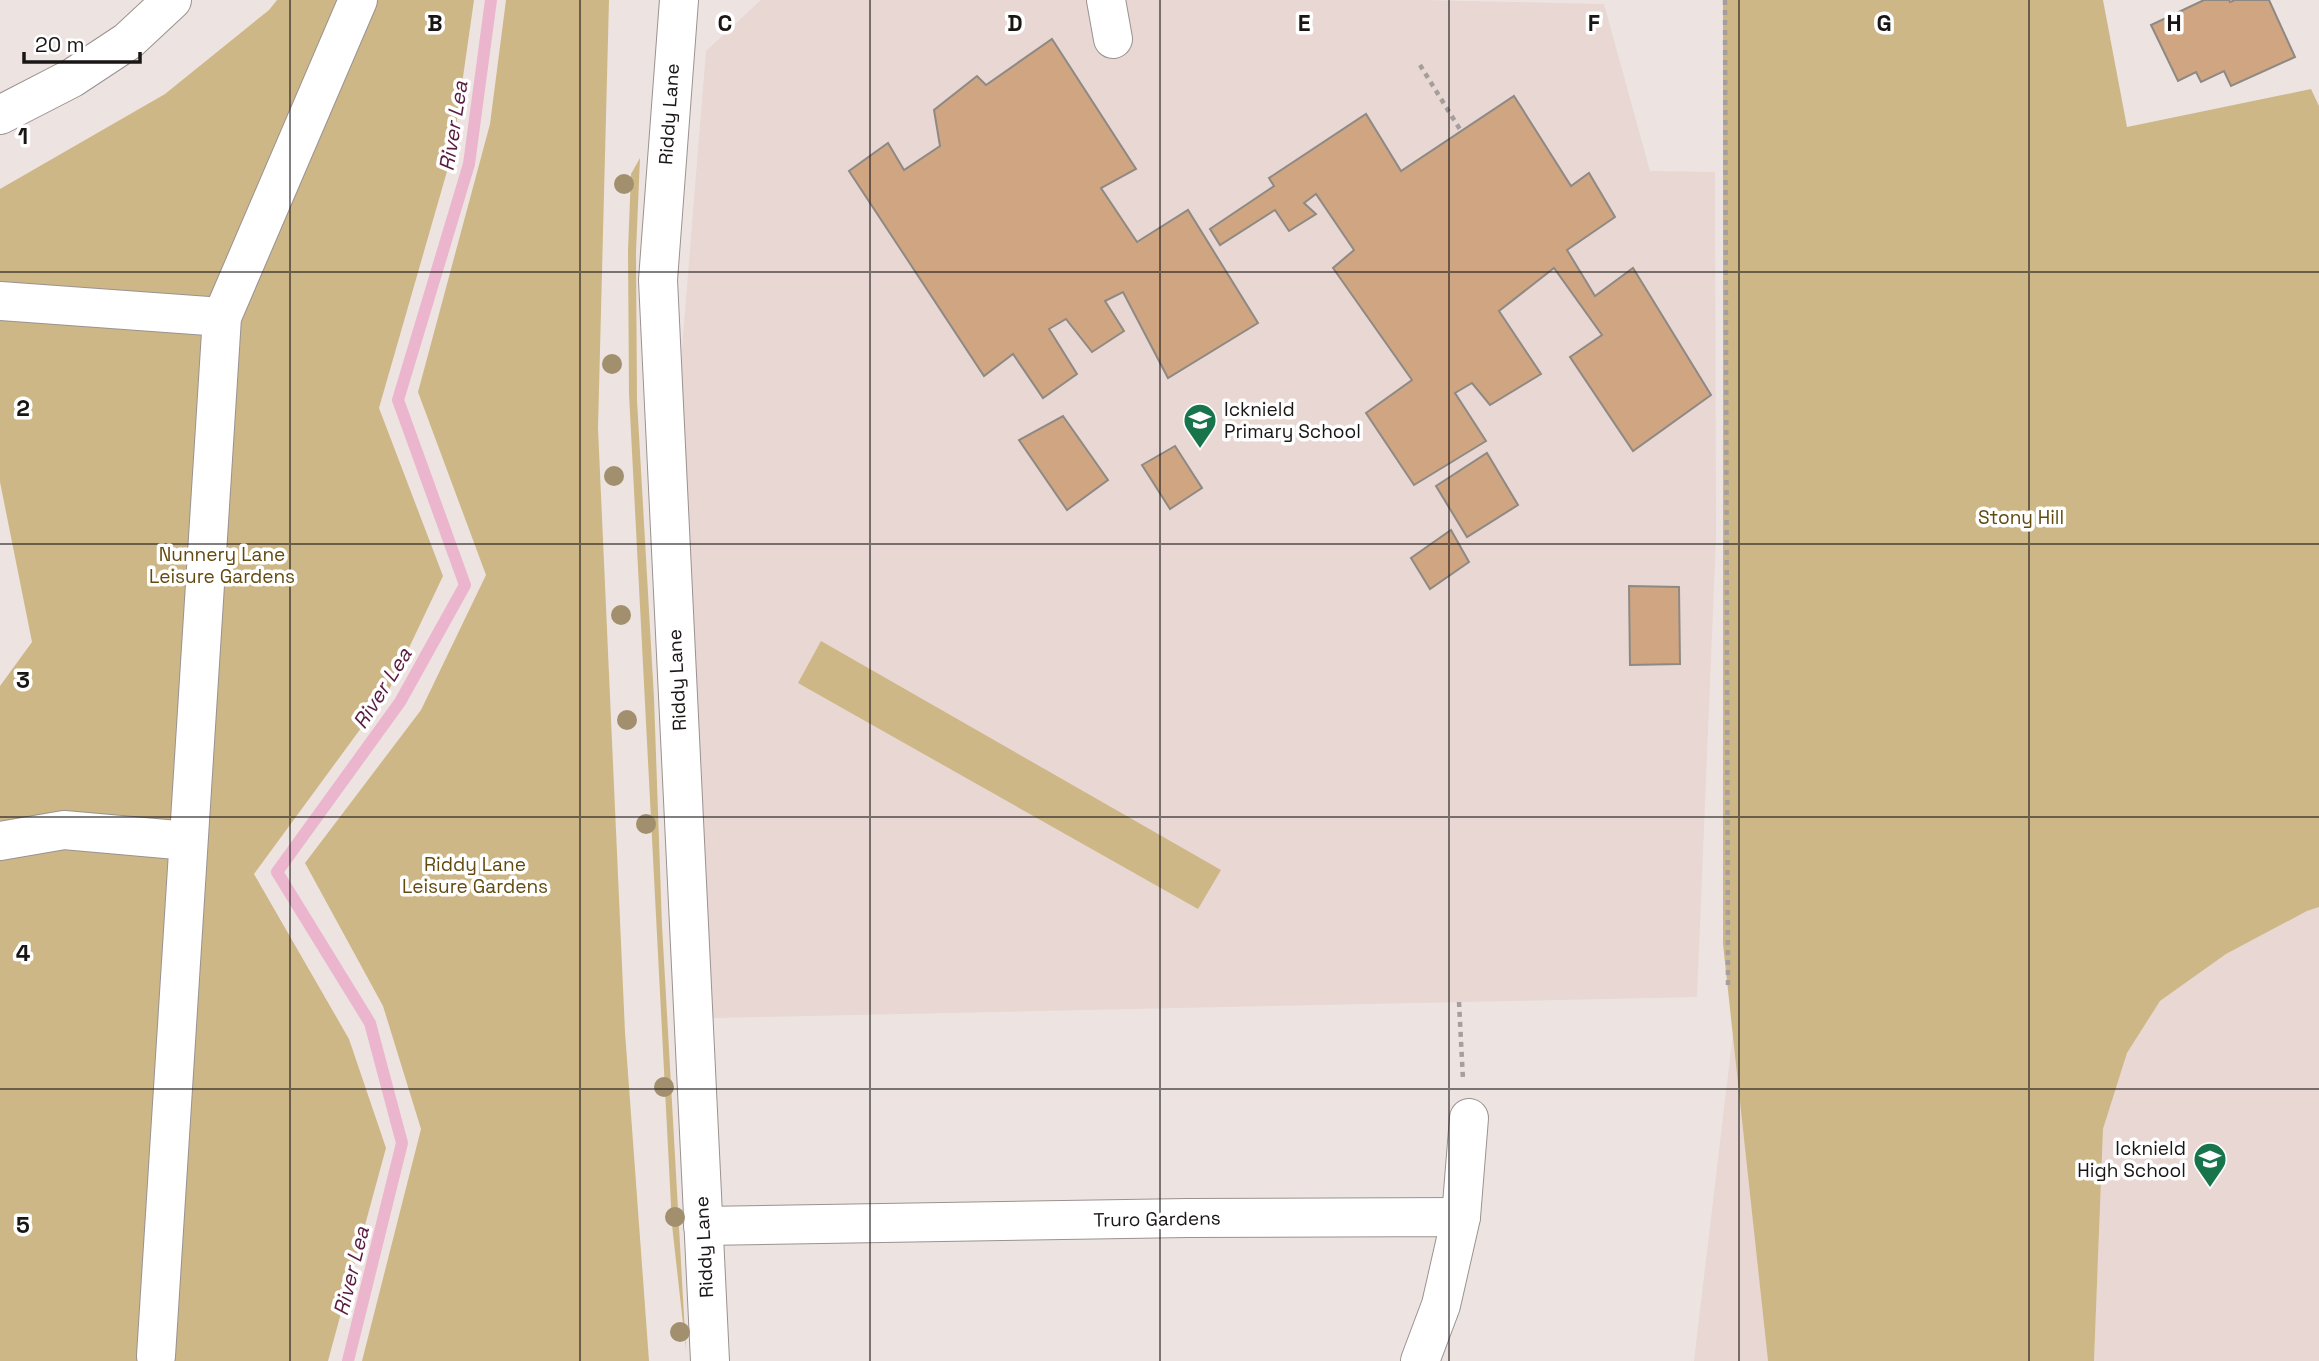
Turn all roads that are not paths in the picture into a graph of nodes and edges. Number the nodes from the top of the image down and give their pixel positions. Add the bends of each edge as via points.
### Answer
1 (172, 0) edge
2 (358, 0) edge
3 (679, 0) edge
4 (1106, 0) edge
5 (1113, 39) dead end
6 (0, 115) edge
7 (0, 301) edge
8 (222, 317) junction
9 (0, 841) edge
10 (188, 841) junction
11 (1469, 1118) road end
12 (1461, 1217) junction
13 (703, 1226) junction
14 (156, 1356) dead end
15 (710, 1361) edge
16 (1420, 1361) edge

1 - 6 street via 128,41 72,78
2 - 8 street
3 - 13 street, Riddy Lane via 658,280
4 - 5 street
7 - 8 street
8 - 10 street
9 - 10 street via 64,830
10 - 14 street
11 - 12 street
12 - 13 street, Truro Gardens
12 - 16 street via 1441,1305
13 - 15 street, Riddy Lane

